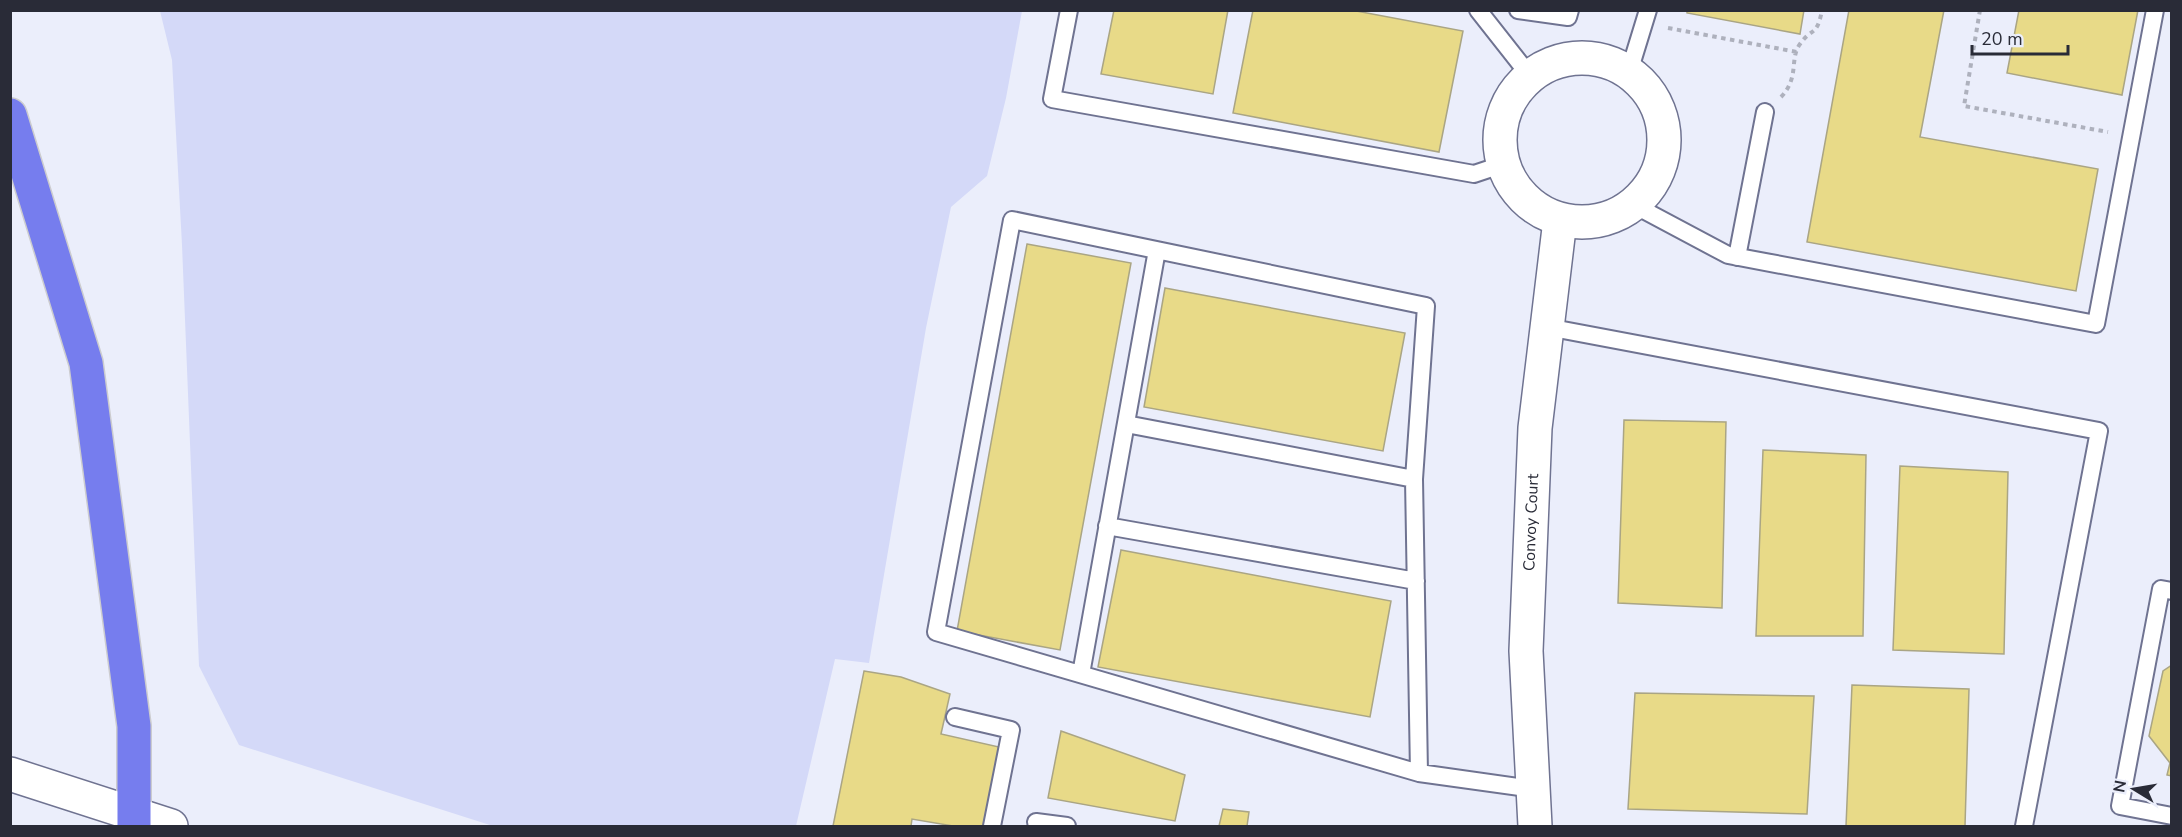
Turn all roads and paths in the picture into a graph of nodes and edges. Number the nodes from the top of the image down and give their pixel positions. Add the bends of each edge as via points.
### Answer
1 (1069, 10) edge
2 (1478, 10) edge
3 (1518, 10) edge
4 (1570, 10) edge
5 (1822, 10) edge
6 (1980, 10) edge
7 (2155, 10) edge
8 (1647, 17) edge
9 (1797, 52) junction
10 (1629, 72) junction
11 (1530, 76) junction
12 (1766, 112) joint
13 (10, 116) edge
14 (2131, 136) junction
15 (1504, 165) junction
16 (1634, 205) junction
17 (1560, 220) junction
18 (1157, 250) junction
19 (1737, 257) junction
20 (1548, 327) junction
21 (1126, 424) junction
22 (1414, 479) junction
23 (1107, 526) junction
24 (1416, 581) junction
25 (2172, 591) edge
26 (1081, 674) junction
27 (955, 717) dead end
28 (1419, 773) junction
29 (16, 776) edge
30 (1533, 789) junction
31 (2172, 816) edge
32 (135, 821) edge
33 (1036, 822) dead end
34 (171, 826) edge
35 (992, 826) edge
36 (1067, 826) edge
37 (1534, 826) edge
38 (2024, 826) edge

1 - 15 lane via 1052,99 1474,174
2 - 11 lane
3 - 4 lane via 1568,17
5 - 9 path via 1819,28 1799,45
6 - 14 path via 1965,106
7 - 14 lane
8 - 9 path
8 - 10 lane
9 - 12 path via 1790,86
10 - 11 street via 1605,61 1579,58 1553,63
10 - 16 street via 1649,92 1661,118 1664,146 1657,174
11 - 15 street via 1514,95 1504,117 1500,141
12 - 19 lane
13 - 32 highway via 86,363 134,726
14 - 19 lane via 2096,324
15 - 17 street via 1516,189 1536,208
16 - 17 street via 1604,220
16 - 19 lane
17 - 20 street, Convoy Court
18 - 21 lane
18 - 22 lane via 1426,306
18 - 26 lane via 1012,220 936,632
20 - 30 street, Convoy Court via 1536,428 1526,651
20 - 38 lane via 2099,431
21 - 22 lane
21 - 23 lane
22 - 24 lane
23 - 24 lane
23 - 26 lane
24 - 28 lane
25 - 31 lane via 2161,589 2120,806
26 - 28 lane
27 - 35 lane via 1011,730
28 - 30 lane
29 - 32 street
30 - 37 street, Convoy Court
32 - 34 street
33 - 36 lane

